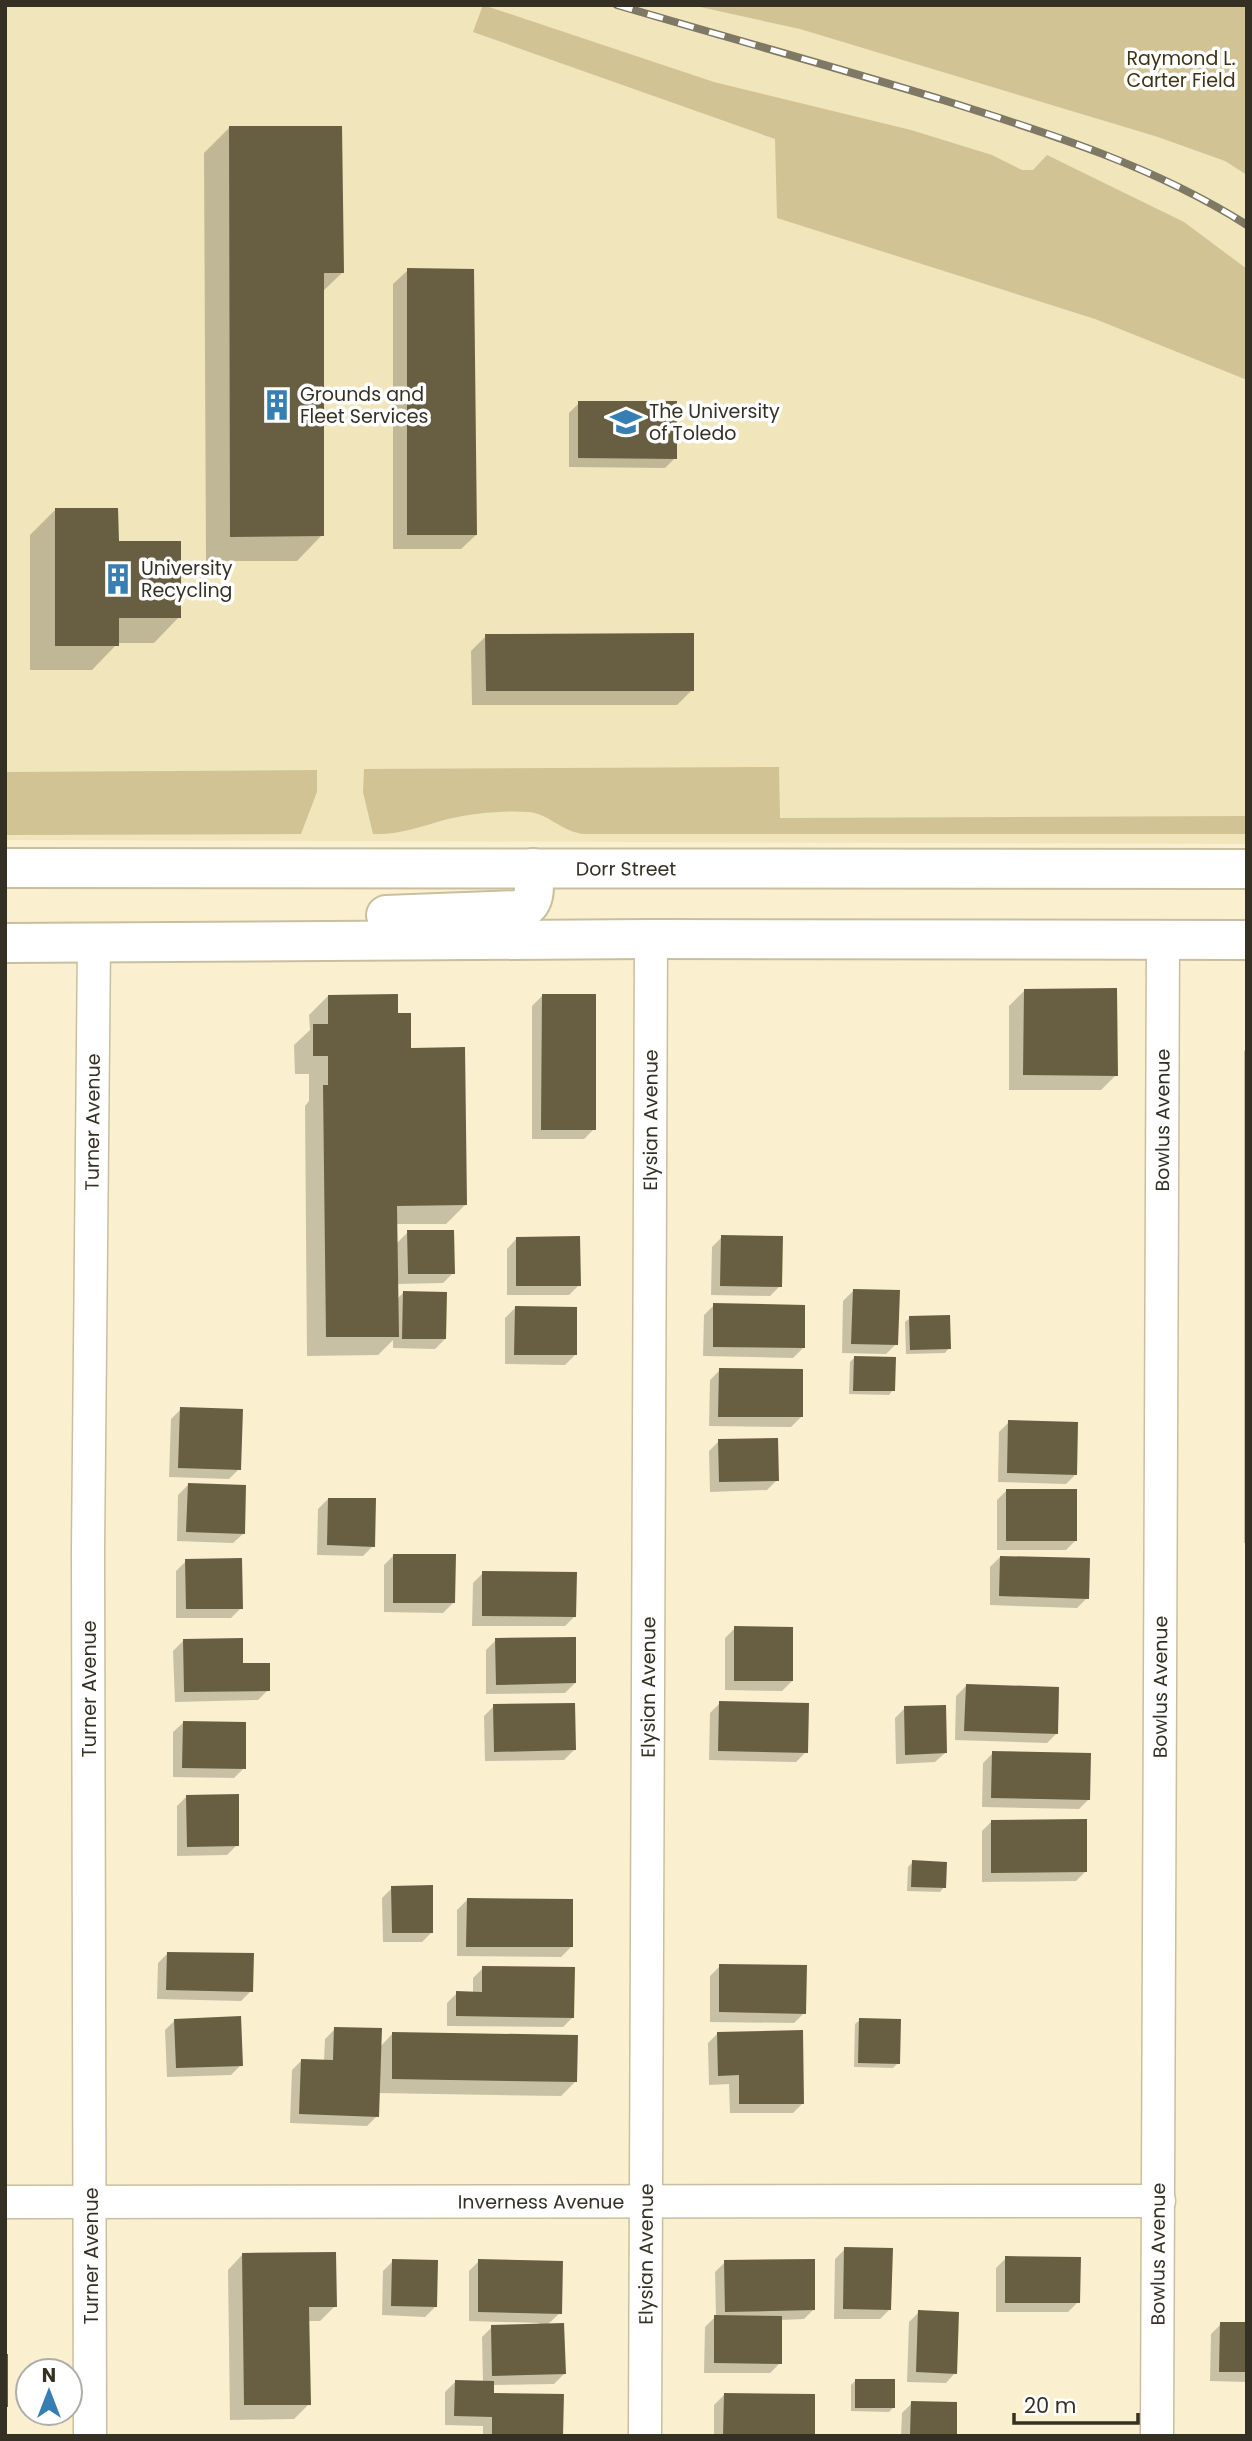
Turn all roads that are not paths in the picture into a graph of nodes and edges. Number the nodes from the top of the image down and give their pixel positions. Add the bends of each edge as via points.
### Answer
1 (5, 868) edge
2 (533, 868) junction
3 (1247, 869) edge
4 (651, 939) junction
5 (1163, 939) junction
6 (1247, 940) edge
7 (5, 943) edge
8 (94, 943) junction
9 (91, 2201) junction
10 (1159, 2201) junction
11 (5, 2202) edge
12 (645, 2202) junction
13 (90, 2436) edge
14 (645, 2436) edge
15 (1157, 2436) edge

1 - 2 main road, Dorr Street
2 - 3 main road, Dorr Street
2 - 8 main road via 532,901 520,910 337,917
4 - 5 main road
4 - 8 main road
4 - 12 street, Elysian Avenue
5 - 6 main road
5 - 10 street, Bowlus Avenue
7 - 8 main road
8 - 9 street, Turner Avenue via 88,1550
9 - 11 street, Inverness Avenue
9 - 12 street, Inverness Avenue
9 - 13 street, Turner Avenue
10 - 12 street, Inverness Avenue
10 - 15 street, Bowlus Avenue
12 - 14 street, Elysian Avenue

